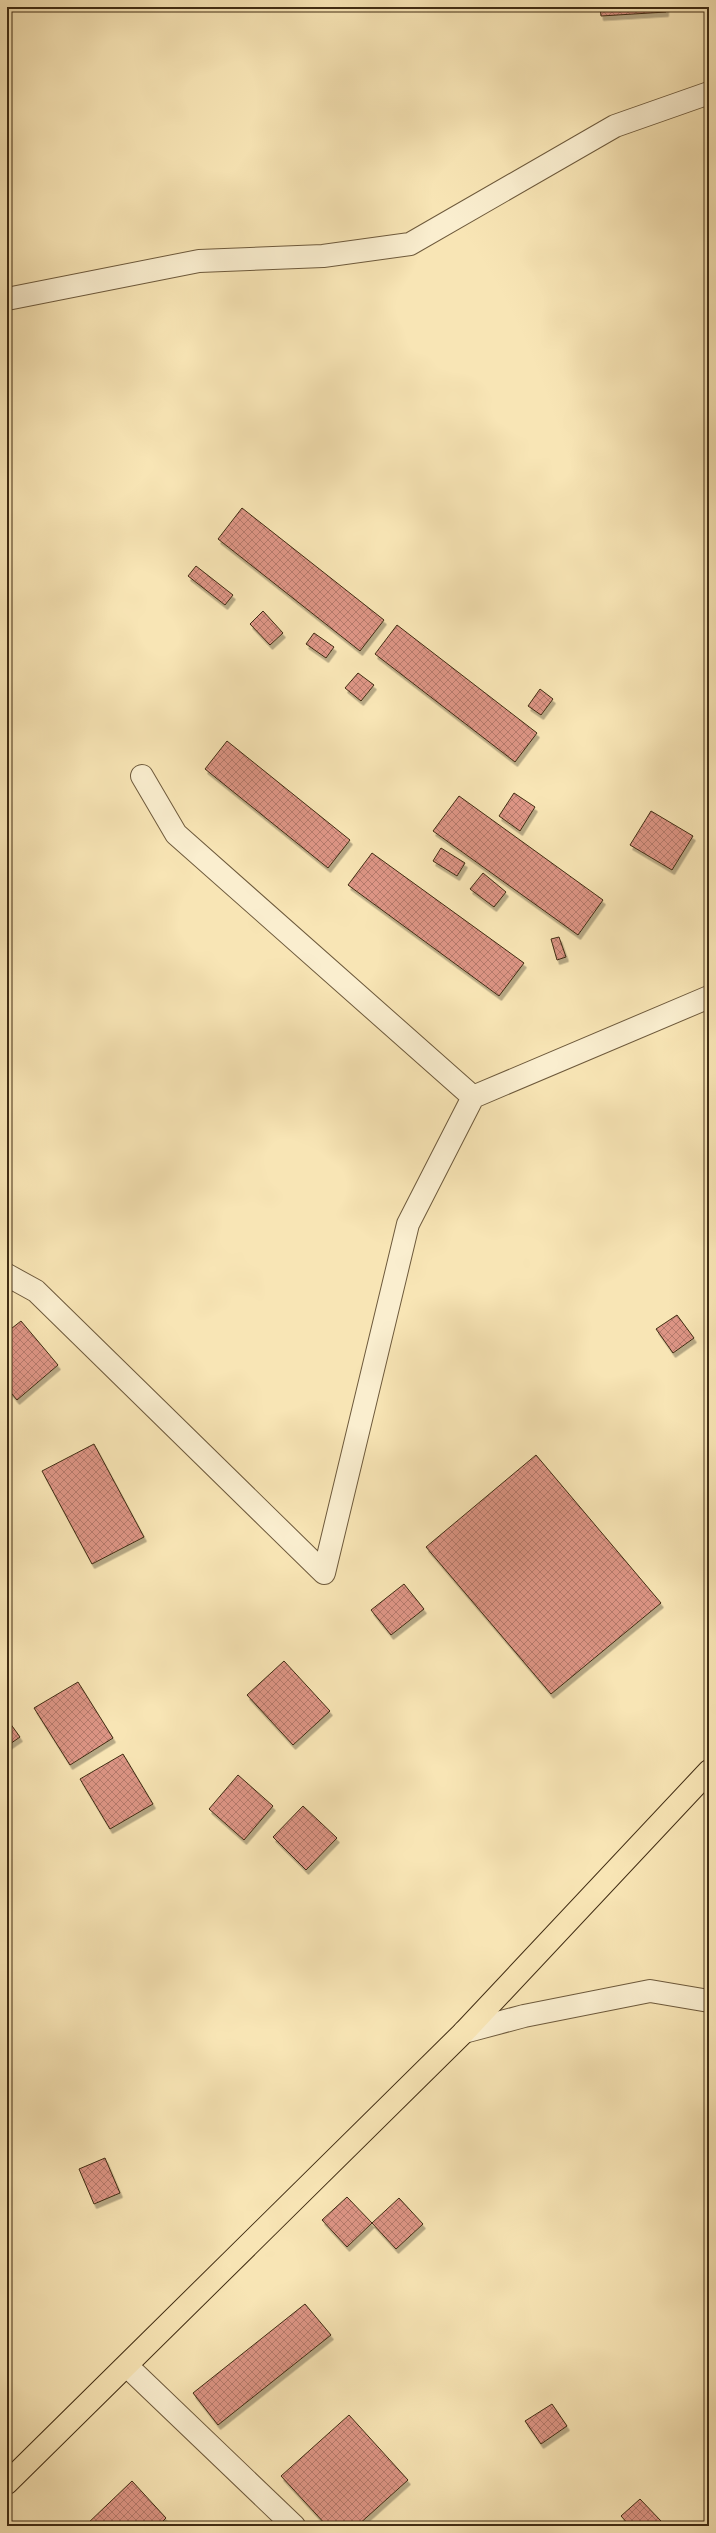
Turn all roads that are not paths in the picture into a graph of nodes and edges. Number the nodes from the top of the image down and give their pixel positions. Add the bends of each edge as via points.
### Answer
1 (709, 93) edge
2 (7, 299) edge
3 (142, 776) dead end
4 (709, 997) edge
5 (473, 1097) junction
6 (7, 1275) edge
7 (709, 1771) edge
8 (709, 2000) edge
9 (464, 2032) junction
10 (126, 2366) junction
11 (7, 2483) edge
12 (294, 2526) edge

1 - 2 street via 615,126 410,244 323,256 199,262
3 - 5 street via 176,834
4 - 5 street
5 - 6 street via 408,1224 324,1573 36,1291
7 - 9 main road
8 - 9 street via 650,1991 524,2016
9 - 10 main road
10 - 11 main road
10 - 12 street

